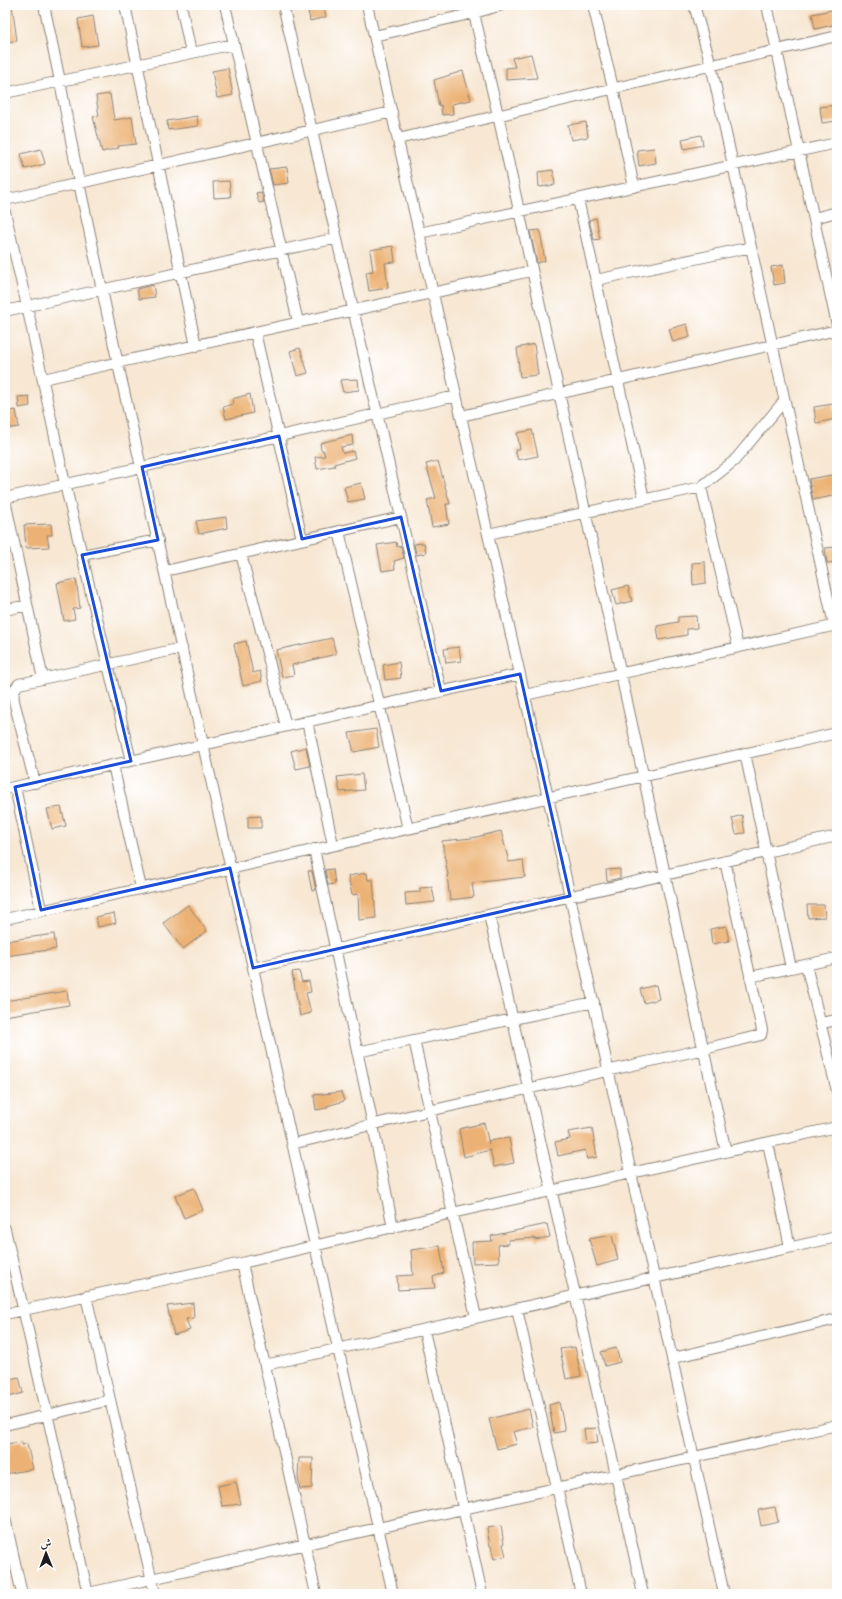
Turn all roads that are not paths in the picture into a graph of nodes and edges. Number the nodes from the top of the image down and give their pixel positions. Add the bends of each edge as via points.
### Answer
1 (44, 5) edge
2 (125, 5) edge
3 (181, 5) edge
4 (225, 5) edge
5 (283, 5) edge
6 (367, 5) edge
7 (502, 5) edge
8 (593, 5) edge
9 (694, 5) edge
10 (767, 5) edge
11 (473, 9) edge
12 (374, 36) junction
13 (837, 36) edge
14 (234, 44) junction
15 (777, 50) junction
16 (191, 53) junction
17 (137, 65) junction
18 (711, 65) junction
19 (60, 81) junction
20 (613, 88) junction
21 (5, 93) edge
22 (392, 112) junction
23 (498, 115) junction
24 (312, 131) junction
25 (398, 139) junction
26 (257, 143) junction
27 (837, 143) edge
28 (799, 151) junction
29 (158, 166) junction
30 (733, 166) junction
31 (79, 183) junction
32 (634, 187) junction
33 (578, 199) junction
34 (5, 200) edge
35 (5, 212) edge
36 (519, 212) junction
37 (837, 212) edge
38 (814, 218) junction
39 (420, 233) junction
40 (337, 238) junction
41 (751, 247) junction
42 (282, 250) junction
43 (531, 271) junction
44 (181, 272) junction
45 (596, 280) junction
46 (103, 290) junction
47 (432, 293) junction
48 (27, 306) junction
49 (352, 310) junction
50 (5, 311) edge
51 (298, 322) junction
52 (837, 325) edge
53 (837, 330) edge
54 (255, 332) junction
55 (772, 344) junction
56 (196, 346) junction
57 (118, 364) junction
58 (43, 380) junction
59 (618, 380) junction
60 (559, 393) junction
61 (456, 396) junction
62 (784, 401) junction
63 (377, 414) junction
64 (461, 416) junction
65 (279, 436) junction
66 (142, 467) junction
67 (65, 484) junction
68 (701, 487) junction
69 (5, 499) edge
70 (644, 499) junction
71 (586, 512) junction
72 (401, 517) junction
73 (339, 531) junction
74 (488, 534) junction
75 (158, 540) junction
76 (302, 540) junction
77 (241, 554) junction
78 (82, 555) junction
79 (165, 571) junction
80 (28, 605) junction
81 (5, 610) edge
82 (835, 625) edge
83 (738, 647) junction
84 (182, 648) junction
85 (108, 664) junction
86 (621, 673) junction
87 (520, 674) junction
88 (43, 678) junction
89 (441, 691) junction
90 (525, 695) junction
91 (380, 705) junction
92 (307, 721) junction
93 (286, 726) junction
94 (837, 733) edge
95 (203, 745) junction
96 (745, 753) junction
97 (131, 761) junction
98 (113, 765) junction
99 (644, 776) junction
100 (35, 783) junction
101 (10, 788) edge
102 (548, 797) junction
103 (408, 828) junction
104 (837, 836) edge
105 (333, 845) junction
106 (314, 849) junction
107 (766, 852) junction
108 (725, 861) junction
109 (230, 868) junction
110 (665, 874) junction
111 (141, 888) junction
112 (570, 896) junction
113 (41, 910) junction
114 (489, 915) junction
115 (5, 918) edge
116 (336, 950) junction
117 (837, 958) edge
118 (806, 965) junction
119 (253, 968) junction
120 (791, 968) junction
121 (750, 977) junction
122 (594, 1002) junction
123 (513, 1020) junction
124 (837, 1020) edge
125 (821, 1023) junction
126 (414, 1040) junction
127 (704, 1049) junction
128 (357, 1052) junction
129 (609, 1070) junction
130 (528, 1089) junction
131 (837, 1091) edge
132 (430, 1111) junction
133 (373, 1125) junction
134 (837, 1127) edge
135 (768, 1143) junction
136 (292, 1144) junction
137 (726, 1152) junction
138 (632, 1174) junction
139 (552, 1192) junction
140 (452, 1213) junction
141 (393, 1228) junction
142 (5, 1229) edge
143 (837, 1236) edge
144 (315, 1245) junction
145 (790, 1247) junction
146 (242, 1264) junction
147 (655, 1278) junction
148 (86, 1296) junction
149 (575, 1296) junction
150 (518, 1309) junction
151 (23, 1310) junction
152 (5, 1314) edge
153 (476, 1317) junction
154 (837, 1320) edge
155 (424, 1330) junction
156 (338, 1350) junction
157 (672, 1358) junction
158 (265, 1365) junction
159 (110, 1400) junction
160 (47, 1415) junction
161 (5, 1425) edge
162 (837, 1425) edge
163 (695, 1458) junction
164 (616, 1476) junction
165 (558, 1488) junction
166 (463, 1510) junction
167 (5, 1518) edge
168 (378, 1528) junction
169 (305, 1544) junction
170 (152, 1579) junction
171 (22, 1594) edge
172 (86, 1594) edge
173 (155, 1594) edge
174 (316, 1594) edge
175 (393, 1594) edge
176 (482, 1594) edge
177 (581, 1594) edge
178 (643, 1594) edge
179 (724, 1594) edge

1 - 19 street
2 - 17 street
3 - 16 street
4 - 14 street
5 - 24 street
6 - 12 street
7 - 11 street
8 - 20 street
9 - 18 street
10 - 15 street
11 - 12 street
11 - 23 street
12 - 22 street
13 - 15 street
14 - 16 street
14 - 26 street
15 - 18 street
15 - 28 street
16 - 17 street
17 - 19 street
17 - 29 street
18 - 20 street
18 - 30 street
19 - 21 street
19 - 31 street
20 - 23 street
20 - 32 street
22 - 24 street
22 - 25 street
23 - 25 street
23 - 36 street
24 - 26 street
24 - 40 street
25 - 39 street
26 - 29 street
26 - 42 street
27 - 28 street
28 - 30 street
28 - 38 street
29 - 31 street
29 - 44 street
30 - 32 street
30 - 41 street
31 - 34 street
31 - 46 street
32 - 33 street
33 - 36 street
33 - 45 street
35 - 48 street
36 - 39 street
36 - 43 street
37 - 38 street
38 - 52 street
39 - 47 street
40 - 42 street
40 - 49 street
41 - 45 street
41 - 55 street
42 - 44 street
42 - 51 street
43 - 47 street
43 - 60 street
44 - 46 street
44 - 56 street
45 - 59 street
46 - 48 street
46 - 57 street
47 - 49 street
47 - 61 street
48 - 50 street
48 - 58 street
49 - 51 street
49 - 63 street
51 - 54 street
53 - 55 street
54 - 56 street
54 - 65 street
55 - 59 street
55 - 62 street
56 - 57 street
57 - 58 street
57 - 66 street
58 - 67 street
59 - 60 street
59 - 70 street
60 - 64 street
60 - 71 street
61 - 63 street
61 - 64 street
62 - 68 street via 734,461
62 - 82 street
63 - 65 street
63 - 72 street
64 - 74 street
65 - 66 street
65 - 76 street
66 - 67 street
66 - 75 street
67 - 69 street
67 - 78 street
68 - 70 street
68 - 83 street
69 - 80 street
70 - 71 street
71 - 74 street
71 - 86 street
72 - 73 street
72 - 89 street
73 - 76 street
73 - 91 street
74 - 87 street
75 - 78 street
75 - 79 street
76 - 77 street
77 - 79 street
77 - 93 street
78 - 85 street
79 - 84 street
80 - 81 street
80 - 88 street
82 - 83 street
83 - 86 street
84 - 85 street
84 - 95 street
85 - 88 street
85 - 97 street
86 - 90 street
86 - 99 street
87 - 89 street
87 - 90 street
88 - 100 street via 19,684 13,693
89 - 91 street
90 - 102 street
91 - 92 street
91 - 103 street
92 - 93 street
92 - 105 street
93 - 95 street
94 - 96 street
95 - 97 street
95 - 109 street
96 - 99 street
96 - 107 street
97 - 98 street
98 - 100 street
98 - 111 street
99 - 102 street
99 - 110 street
100 - 101 street
101 - 113 street
102 - 103 street
102 - 112 street
103 - 105 street
104 - 107 street
105 - 106 street
106 - 109 street
106 - 116 street
107 - 108 street
107 - 120 street
108 - 110 street
108 - 121 street
109 - 111 street
109 - 119 street
110 - 112 street
110 - 127 street
111 - 113 street
112 - 114 street
112 - 122 street
113 - 115 street
114 - 116 street
114 - 123 street
116 - 119 street
116 - 128 street
117 - 118 street
118 - 120 street
118 - 125 street
119 - 136 street
120 - 121 street
121 - 127 street via 761,1035
122 - 123 street
122 - 129 street
123 - 126 street
123 - 130 street
124 - 125 street
125 - 131 street
126 - 128 street
126 - 132 street
127 - 129 street
127 - 137 street
128 - 133 street
129 - 130 street
129 - 138 street
130 - 132 street
130 - 139 street
132 - 133 street
132 - 140 street
133 - 136 street
133 - 141 street
134 - 135 street
135 - 137 street
135 - 145 street
136 - 144 street
137 - 138 street
138 - 139 street
138 - 147 street
139 - 140 street
139 - 149 street
140 - 141 street
140 - 153 street
141 - 144 street
142 - 151 street
143 - 145 street
144 - 146 street
144 - 156 street
145 - 147 street
146 - 148 street
146 - 158 street
147 - 149 street
147 - 157 street
148 - 151 street
148 - 159 street
149 - 150 street
149 - 164 street
150 - 153 street
150 - 165 street
151 - 152 street
151 - 160 street
153 - 155 street
154 - 157 street
155 - 156 street
155 - 166 street
156 - 158 street
156 - 168 street
157 - 163 street
158 - 169 street
159 - 160 street
159 - 170 street
160 - 161 street
160 - 172 street
162 - 163 street
163 - 164 street
163 - 179 street
164 - 165 street
164 - 178 street
165 - 166 street
165 - 177 street
166 - 168 street
166 - 176 street
167 - 171 street
168 - 169 street
168 - 175 street
169 - 170 street
169 - 174 street
170 - 172 street
170 - 173 street

